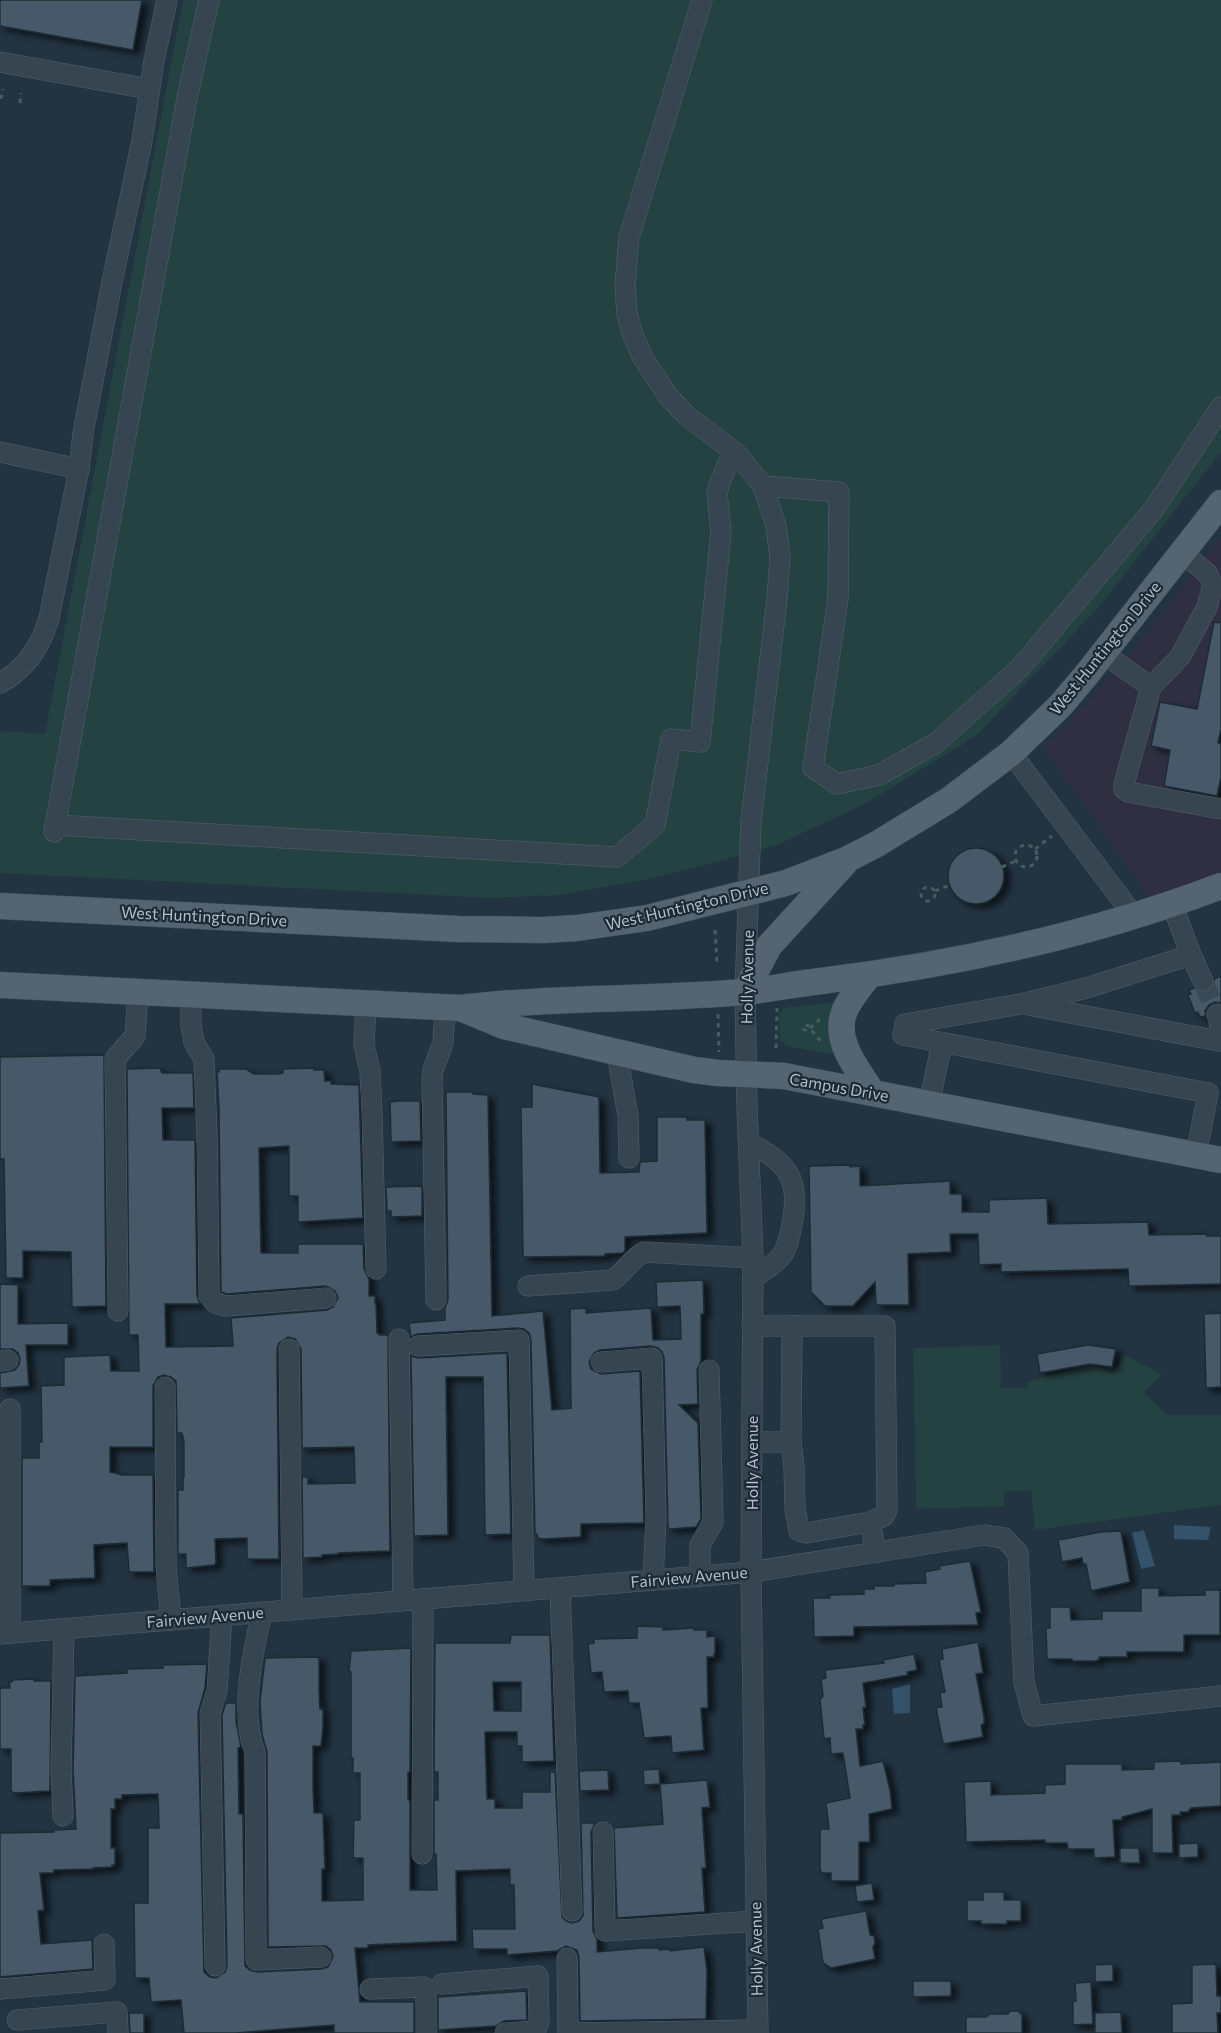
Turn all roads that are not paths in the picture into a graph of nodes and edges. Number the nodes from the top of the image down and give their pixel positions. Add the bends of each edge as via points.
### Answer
1 (167, 0) edge
2 (209, 0) edge
3 (702, 0) edge
4 (0, 62) edge
5 (149, 89) junction
6 (1221, 407) edge
7 (0, 452) edge
8 (733, 452) junction
9 (79, 469) junction
10 (763, 486) junction
11 (1221, 503) edge
12 (1182, 552) junction
13 (1103, 653) junction
14 (0, 683) edge
15 (1151, 687) junction
16 (1011, 753) junction
17 (1221, 809) edge
18 (848, 860) junction
19 (1221, 886) edge
20 (748, 893) junction
21 (1172, 904) junction
22 (0, 906) edge
23 (1134, 916) junction
24 (1191, 955) junction
25 (870, 975) junction
26 (1203, 981) tunnel mouth
27 (0, 984) edge
28 (138, 992) junction
29 (746, 992) junction
30 (192, 995) junction
31 (366, 1004) junction
32 (1021, 1004) junction
33 (453, 1008) junction
34 (1217, 1014) dead end
35 (942, 1043) junction
36 (617, 1053) junction
37 (746, 1075) junction
38 (872, 1092) junction
39 (929, 1104) junction
40 (749, 1143) junction
41 (1196, 1155) junction
42 (629, 1158) dead end
43 (1221, 1160) edge
44 (753, 1258) junction
45 (376, 1269) dead end
46 (753, 1278) junction
47 (528, 1286) dead end
48 (326, 1298) dead end
49 (436, 1300) dead end
50 (118, 1311) dead end
51 (752, 1326) junction
52 (792, 1326) junction
53 (399, 1339) dead end
54 (418, 1346) dead end
55 (289, 1349) dead end
56 (600, 1362) dead end
57 (709, 1370) dead end
58 (165, 1387) dead end
59 (10, 1409) dead end
60 (752, 1442) junction
61 (791, 1442) junction
62 (870, 1522) junction
63 (827, 1529) junction
64 (876, 1552) junction
65 (831, 1559) junction
66 (751, 1572) junction
67 (700, 1576) junction
68 (653, 1580) junction
69 (560, 1588) junction
70 (524, 1591) junction
71 (413, 1600) junction
72 (292, 1610) junction
73 (262, 1612) junction
74 (222, 1615) junction
75 (171, 1620) junction
76 (64, 1629) junction
77 (5, 1634) edge
78 (1221, 1696) edge
79 (63, 1816) dead end
80 (603, 1832) dead end
81 (422, 1854) dead end
82 (572, 1911) dead end
83 (756, 1921) junction
84 (104, 1944) dead end
85 (321, 1957) dead end
86 (567, 1958) dead end
87 (215, 1966) dead end
88 (442, 1984) dead end
89 (0, 1989) edge
90 (370, 1989) dead end
91 (17, 2020) dead end
92 (535, 2032) edge
93 (758, 2032) edge
94 (118, 2033) edge
95 (426, 2033) edge
96 (505, 2033) edge

1 - 5 street
2 - 8 street via 187,98 55,829 617,856 655,825 670,739 699,742 721,532 717,494
3 - 8 street via 629,237 627,314 642,358 657,380 686,415
4 - 5 street
5 - 9 street
6 - 10 street via 1154,509 1020,668 936,743 879,775 837,784 813,768 838,598 839,492
7 - 9 street
8 - 10 street
9 - 14 street via 43,639 18,672
10 - 20 street, Holly Avenue via 776,526 780,572 751,821
11 - 12 main road, West Huntington Drive
12 - 13 main road, West Huntington Drive
12 - 15 street via 1207,573 1213,585 1207,608 1180,657
13 - 15 street
13 - 16 main road, West Huntington Drive via 1060,706
15 - 17 street via 1125,789
16 - 18 main road, West Huntington Drive via 949,800
16 - 23 street
18 - 20 main road, West Huntington Drive
18 - 29 main road via 769,946
19 - 21 main road
20 - 22 main road, West Huntington Drive via 647,918 544,930
20 - 29 street, Holly Avenue
21 - 23 main road
21 - 24 street
23 - 25 main road via 1000,951
24 - 26 street
24 - 32 street via 1095,986
25 - 29 main road
25 - 38 main road via 844,1012 841,1028 849,1055
27 - 28 main road
28 - 30 main road
28 - 50 street via 135,1036 115,1059
29 - 33 main road
29 - 37 street, Holly Avenue
30 - 31 main road
30 - 48 street via 191,1026 194,1042 204,1059 209,1296 215,1304 226,1305
31 - 33 main road
31 - 45 street via 364,1044 370,1071
32 - 34 street via 1219,1041
32 - 35 street via 905,1024 903,1035
33 - 36 main road, Campus Drive via 504,1026
33 - 49 street via 432,1080
35 - 39 street
35 - 41 street via 1208,1093
36 - 37 main road, Campus Drive via 694,1070
36 - 42 street via 628,1116
37 - 38 main road, Campus Drive via 784,1076
37 - 40 street, Holly Avenue
38 - 39 main road, Campus Drive
39 - 41 main road, Campus Drive
40 - 44 street, Holly Avenue
40 - 46 street via 767,1152 787,1171 796,1201 784,1253
41 - 43 main road, Campus Drive
44 - 46 street, Holly Avenue
44 - 47 street via 644,1252 613,1280
46 - 51 street, Holly Avenue
51 - 52 street
51 - 60 street, Holly Avenue
52 - 61 street
52 - 62 street via 885,1326 887,1510 884,1516
53 - 71 street
54 - 70 street via 519,1340
55 - 72 street
56 - 68 street via 652,1358 656,1519
57 - 67 street via 713,1522 700,1545
58 - 75 street via 166,1567
59 - 77 street
60 - 61 street
60 - 66 street, Holly Avenue
61 - 63 street via 799,1531
62 - 63 street
62 - 64 street
63 - 65 street
64 - 65 street, Fairview Avenue
64 - 78 street, Fairview Avenue via 984,1535 1004,1538 1018,1553 1024,1682 1033,1716
65 - 66 street, Fairview Avenue
66 - 67 street, Fairview Avenue
66 - 83 street, Holly Avenue
67 - 68 street, Fairview Avenue
68 - 69 street, Fairview Avenue
69 - 70 street, Fairview Avenue
69 - 82 street
70 - 71 street, Fairview Avenue
71 - 72 street, Fairview Avenue
71 - 81 street
72 - 73 street, Fairview Avenue
73 - 74 street, Fairview Avenue
73 - 85 street via 249,1676 250,1740 255,1752 256,1960
74 - 75 street, Fairview Avenue
74 - 87 street via 217,1690 210,1713
75 - 76 street, Fairview Avenue
76 - 77 street, Fairview Avenue
76 - 79 street
80 - 83 street via 605,1931
83 - 93 street, Holly Avenue
84 - 89 street via 105,1980
86 - 93 street via 568,2033
88 - 92 street via 538,1976 539,2021
90 - 95 street via 424,1987
91 - 94 street via 117,2012
92 - 96 street

